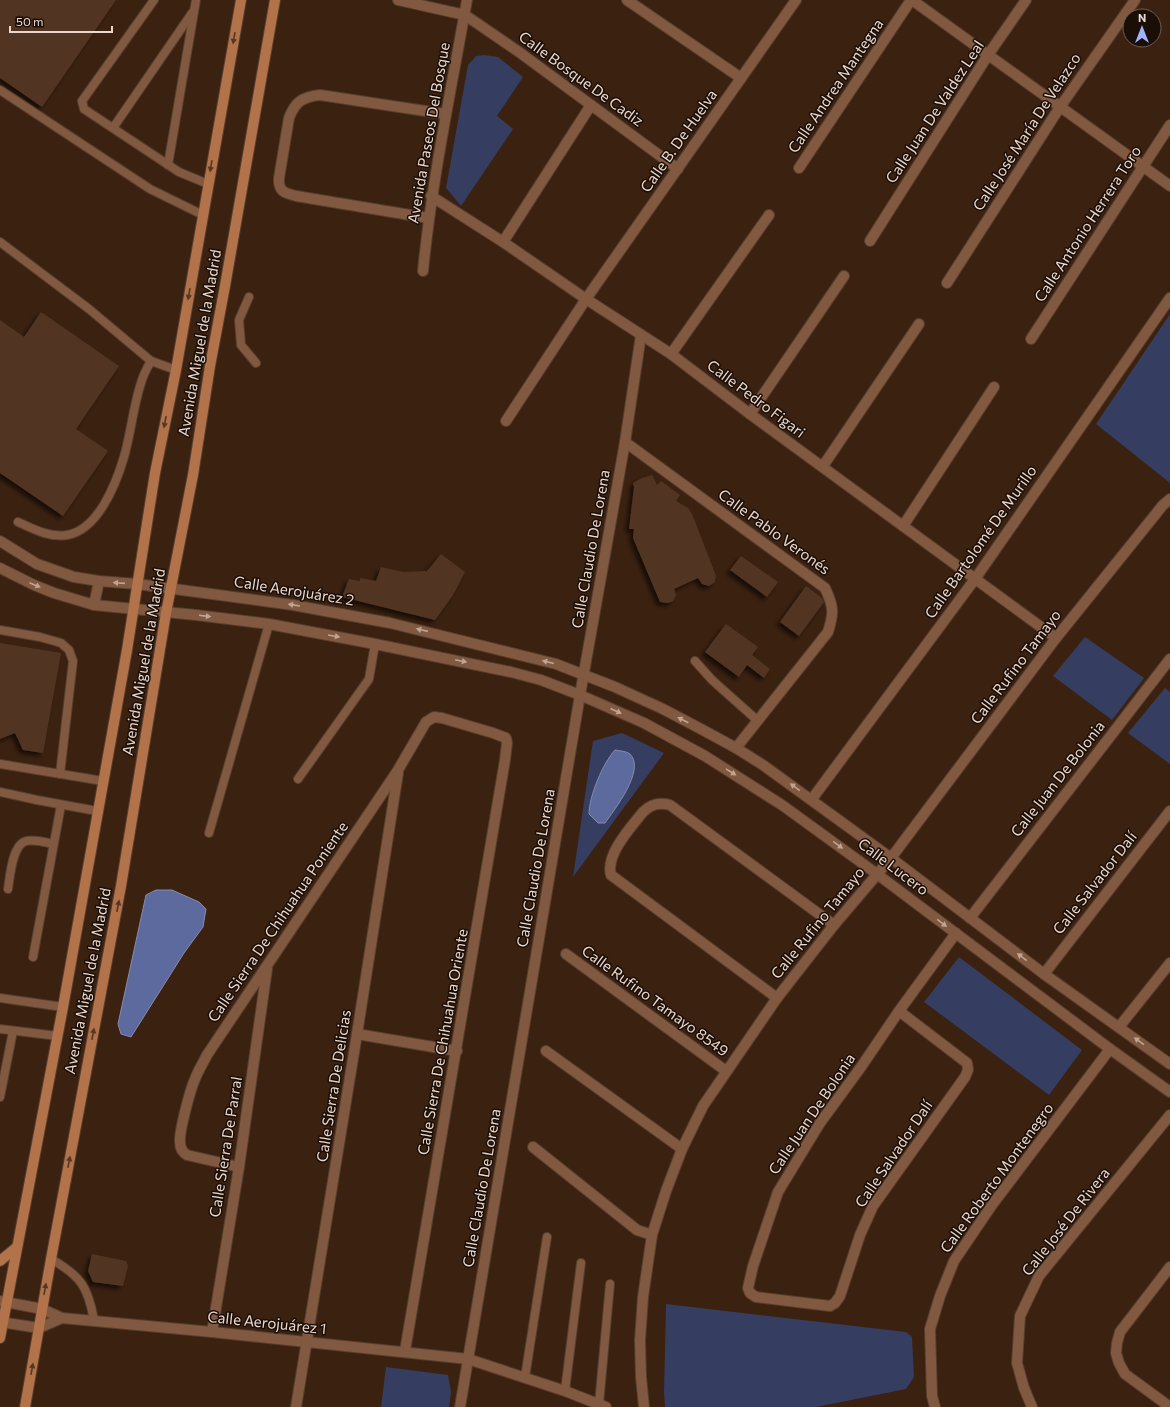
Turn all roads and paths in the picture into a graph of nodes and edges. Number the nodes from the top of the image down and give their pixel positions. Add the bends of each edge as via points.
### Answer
1 (154, 0) edge
2 (196, 0) edge
3 (241, 0) edge
4 (275, 0) edge
5 (398, 0) edge
6 (467, 0) edge
7 (626, 0) edge
8 (796, 0) edge
9 (912, 0) edge
10 (1026, 0) edge
11 (1135, 0) edge
12 (194, 11) junction
13 (465, 15) junction
14 (988, 55) junction
15 (741, 78) junction
16 (0, 90) edge
17 (591, 105) junction
18 (1060, 106) junction
19 (445, 114) junction
20 (1170, 125) edge
21 (113, 128) junction
22 (168, 164) junction
23 (1142, 166) junction
24 (799, 168) dead end
25 (678, 169) junction
26 (208, 184) junction
27 (1170, 186) edge
28 (431, 196) junction
29 (203, 215) junction
30 (769, 215) dead end
31 (428, 218) junction
32 (870, 241) dead end
33 (0, 242) edge
34 (503, 242) junction
35 (423, 271) dead end
36 (844, 276) dead end
37 (947, 283) dead end
38 (249, 296) dead end
39 (1170, 298) edge
40 (586, 299) junction
41 (918, 324) dead end
42 (641, 335) junction
43 (1031, 339) dead end
44 (671, 354) junction
45 (151, 361) junction
46 (256, 363) dead end
47 (176, 370) junction
48 (994, 387) dead end
49 (750, 414) junction
50 (506, 421) dead end
51 (625, 442) junction
52 (823, 466) junction
53 (1170, 499) edge
54 (18, 522) dead end
55 (903, 526) junction
56 (0, 541) edge
57 (0, 568) edge
58 (975, 579) junction
59 (99, 581) junction
60 (138, 584) junction
61 (172, 588) junction
62 (94, 605) junction
63 (133, 609) junction
64 (166, 613) junction
65 (269, 624) junction
66 (0, 630) edge
67 (1056, 638) junction
68 (375, 644) junction
69 (1170, 659) edge
70 (695, 661) dead end
71 (584, 676) junction
72 (580, 695) junction
73 (758, 721) junction
74 (506, 738) joint
75 (736, 748) junction
76 (0, 764) edge
77 (398, 770) junction
78 (60, 774) junction
79 (298, 779) dead end
80 (103, 782) junction
81 (0, 792) edge
82 (812, 799) junction
83 (61, 804) junction
84 (97, 811) junction
85 (1170, 811) edge
86 (209, 833) dead end
87 (53, 844) junction
88 (891, 858) junction
89 (877, 874) junction
90 (8, 889) dead end
91 (970, 918) junction
92 (834, 925) junction
93 (956, 933) junction
94 (566, 954) dead end
95 (33, 957) dead end
96 (1170, 962) edge
97 (268, 965) junction
98 (1044, 974) junction
99 (0, 998) edge
100 (777, 998) junction
101 (63, 1007) junction
102 (899, 1011) junction
103 (1119, 1027) junction
104 (0, 1029) edge
105 (13, 1031) junction
106 (357, 1034) junction
107 (58, 1036) junction
108 (1110, 1049) junction
109 (457, 1051) junction
110 (546, 1051) dead end
111 (1170, 1064) edge
112 (726, 1072) junction
113 (1170, 1092) edge
114 (0, 1096) edge
115 (1170, 1116) edge
116 (533, 1147) dead end
117 (682, 1149) junction
118 (239, 1167) junction
119 (652, 1235) junction
120 (547, 1237) dead end
121 (17, 1248) junction
122 (51, 1259) junction
123 (0, 1261) edge
124 (581, 1263) dead end
125 (1170, 1267) edge
126 (610, 1284) dead end
127 (4, 1302) edge
128 (835, 1302) joint
129 (42, 1309) junction
130 (62, 1318) junction
131 (94, 1320) junction
132 (1, 1322) edge
133 (39, 1328) junction
134 (212, 1332) junction
135 (0, 1338) edge
136 (308, 1342) junction
137 (405, 1352) junction
138 (468, 1359) junction
139 (525, 1377) junction
140 (565, 1391) junction
141 (603, 1405) edge
142 (25, 1407) edge
143 (296, 1407) edge
144 (460, 1407) edge
145 (644, 1407) edge
146 (936, 1407) edge
147 (1032, 1407) edge
148 (1170, 1407) edge

1 - 21 lane via 82,101 84,109
2 - 12 lane
3 -> 26 main road, Avenida Miguel de la Madrid
4 - 61 main road, Avenida Miguel de la Madrid
5 - 13 street
6 - 13 street, Avenida Paseos Del Bosque
7 - 15 street
8 - 15 street, Calle B. De Huelva
9 - 14 street
9 - 24 street, Calle Andrea Mantegna
10 - 14 street, Calle Juan De Valdez Leal
11 - 18 street, Calle José María De Velazco
12 - 21 lane
12 - 22 lane
13 - 17 street, Calle Bosque De Cadiz
13 - 19 street, Avenida Paseos Del Bosque
14 - 18 street
14 - 32 street, Calle Juan De Valdez Leal
15 - 25 street, Calle B. De Huelva
16 - 29 lane via 150,189
17 - 25 street, Calle Bosque De Cadiz
17 - 34 street
18 - 23 street
18 - 37 street, Calle José María De Velazco
19 - 28 street, Avenida Paseos Del Bosque
19 - 31 street via 320,95 309,96 297,103 289,118 279,178 280,188 296,196
20 - 23 street, Calle Antonio Herrera Toro
21 - 22 lane
22 - 26 lane via 179,172
23 - 27 street
23 - 43 street, Calle Antonio Herrera Toro
25 - 40 street, Calle B. De Huelva
26 - 29 main road, Avenida Miguel de la Madrid
28 - 31 street, Avenida Paseos Del Bosque
28 - 34 street, Calle Pedro Figari
29 -> 47 main road, Avenida Miguel de la Madrid
30 - 44 street
31 - 35 street, Avenida Paseos Del Bosque
33 - 45 lane via 89,309
34 - 40 street, Calle Pedro Figari
36 - 49 street
38 - 46 lane via 239,320 241,345
39 - 58 street, Calle Bartolomé De Murillo
40 - 42 street, Calle Pedro Figari
40 - 50 street, Calle B. De Huelva
41 - 52 street
42 - 44 street, Calle Pedro Figari
42 - 51 street, Calle Claudio De Lorena
44 - 49 street, Calle Pedro Figari
45 - 47 lane
45 - 54 lane via 141,384 124,458 114,484 90,524 78,532 55,535 43,533
47 -> 60 main road, Avenida Miguel de la Madrid via 155,473
48 - 55 street
49 - 52 street, Calle Pedro Figari
51 - 71 street, Calle Claudio De Lorena
51 - 73 street, Calle Pablo Veronés via 826,588 832,602 832,620 828,632
52 - 55 street, Calle Pedro Figari
53 - 67 street, Calle Rufino Tamayo
55 - 58 street, Calle Pedro Figari
56 - 59 street, Calle Aerojuárez 2 via 37,564 74,577
57 -> 62 street via 54,593
58 - 67 street, Calle Pedro Figari
58 - 82 street, Calle Bartolomé De Murillo
60 -> 59 street, Calle Aerojuárez 2
59 - 62 street
60 - 61 street, Calle Aerojuárez 2
60 - 63 main road, Avenida Miguel de la Madrid
61 - 64 main road, Avenida Miguel de la Madrid
71 -> 61 street, Calle Aerojuárez 2 via 556,664 390,623 293,605
62 - 63 street
63 - 64 street
63 - 80 main road, Avenida Miguel de la Madrid
64 -> 65 street
122 -> 64 main road, Avenida Miguel de la Madrid via 122,886
65 -> 68 street
65 - 86 lane
66 - 78 lane via 61,643 69,650 73,661
67 - 88 street, Calle Rufino Tamayo
68 -> 72 street via 511,672
68 - 79 lane via 369,679
69 - 91 street, Calle Juan De Bolonia
70 - 73 lane via 712,680
71 - 72 street, Calle Claudio De Lorena
75 -> 71 street, Calle Lucero via 663,709
72 -> 89 street, Calle Lucero via 644,724 705,756 782,805
72 - 138 street, Calle Claudio De Lorena
73 - 75 street, Calle Pablo Veronés
74 - 77 street, Calle Sierra De Chihuahua Poniente via 493,732 434,717 429,719 418,733
74 - 109 street, Calle Sierra De Chihuahua Oriente via 505,760
82 -> 75 street, Calle Lucero
76 - 78 lane
77 - 97 street, Calle Sierra De Chihuahua Poniente
77 - 106 street, Calle Sierra De Delicias
78 - 80 lane
80 - 84 main road, Avenida Miguel de la Madrid
81 - 83 lane
82 - 88 street, Calle Lucero
83 - 84 lane
83 - 87 lane
84 - 101 main road, Avenida Miguel de la Madrid
85 - 98 street, Calle Salvador Dalí
87 - 90 lane via 32,841 21,843 15,854
87 - 95 lane
88 - 89 street, Calle Rufino Tamayo
88 - 91 street, Calle Lucero
89 - 92 street, Calle Rufino Tamayo
89 -> 93 street, Calle Lucero
98 -> 91 street, Calle Lucero
92 - 100 street, Calle Rufino Tamayo
92 - 100 street via 670,805 656,804 643,812 613,854 609,870 611,875
93 - 102 street, Calle Juan De Bolonia
93 - 108 street, Calle Lucero
94 - 112 street, Calle Rufino Tamayo 8549
96 - 103 street
97 - 118 street, Calle Sierra De Parral
97 - 118 street, Calle Sierra De Chihuahua Poniente via 199,1069 192,1085 180,1135 182,1152
98 - 103 street, Calle Lucero
99 - 101 lane
100 - 112 street, Calle Rufino Tamayo
101 - 107 main road, Avenida Miguel de la Madrid
102 - 128 street, Calle Salvador Dalí via 967,1063 968,1070 873,1206 860,1235 840,1296
102 - 128 street, Calle Juan De Bolonia via 820,1123 778,1192 748,1288 756,1297 830,1306
111 -> 103 street, Calle Lucero
104 - 105 lane
105 - 107 lane
105 - 114 lane
106 - 109 street
106 - 136 street, Calle Sierra De Delicias
107 - 121 main road, Avenida Miguel de la Madrid
108 - 113 street, Calle Lucero
108 - 146 street, Calle Roberto Montenegro via 992,1205 954,1261 930,1329 932,1396
109 - 137 street, Calle Sierra De Chihuahua Oriente
110 - 117 street
112 - 117 street, Calle Rufino Tamayo via 703,1106
115 - 147 street, Calle José De Rivera via 1039,1276 1020,1316 1017,1363
116 - 119 street via 637,1230
117 - 119 street, Calle Rufino Tamayo
118 - 134 street, Calle Sierra De Parral
119 - 145 street, Calle Rufino Tamayo via 640,1340
120 - 139 lane
121 - 123 main road
121 - 127 main road, Avenida Miguel de la Madrid
129 -> 122 main road, Avenida Miguel de la Madrid
122 - 131 lane via 69,1270 83,1284
124 - 140 lane
125 - 148 street via 1120,1332 1116,1353 1125,1374
126 - 141 lane
127 - 129 street, Calle Aerojuárez 1
127 - 132 main road, Avenida Miguel de la Madrid
129 - 130 street, Calle Aerojuárez 1
129 - 133 main road, Avenida Miguel de la Madrid
130 - 131 street, Calle Aerojuárez 1
130 - 133 street, Calle Aerojuárez 1
131 - 134 street, Calle Aerojuárez 1
132 - 133 street
132 - 135 main road, Avenida Miguel de la Madrid
142 -> 133 main road, Avenida Miguel de la Madrid
134 - 136 street, Calle Aerojuárez 1
136 - 137 street, Calle Aerojuárez 1
136 - 143 street, Calle Sierra De Delicias
137 - 138 street, Calle Aerojuárez 1
138 - 139 street, Calle Aerojuárez 1
138 - 144 street, Calle Claudio De Lorena
139 - 140 street, Calle Aerojuárez 1
140 - 141 street, Calle Aerojuárez 1

